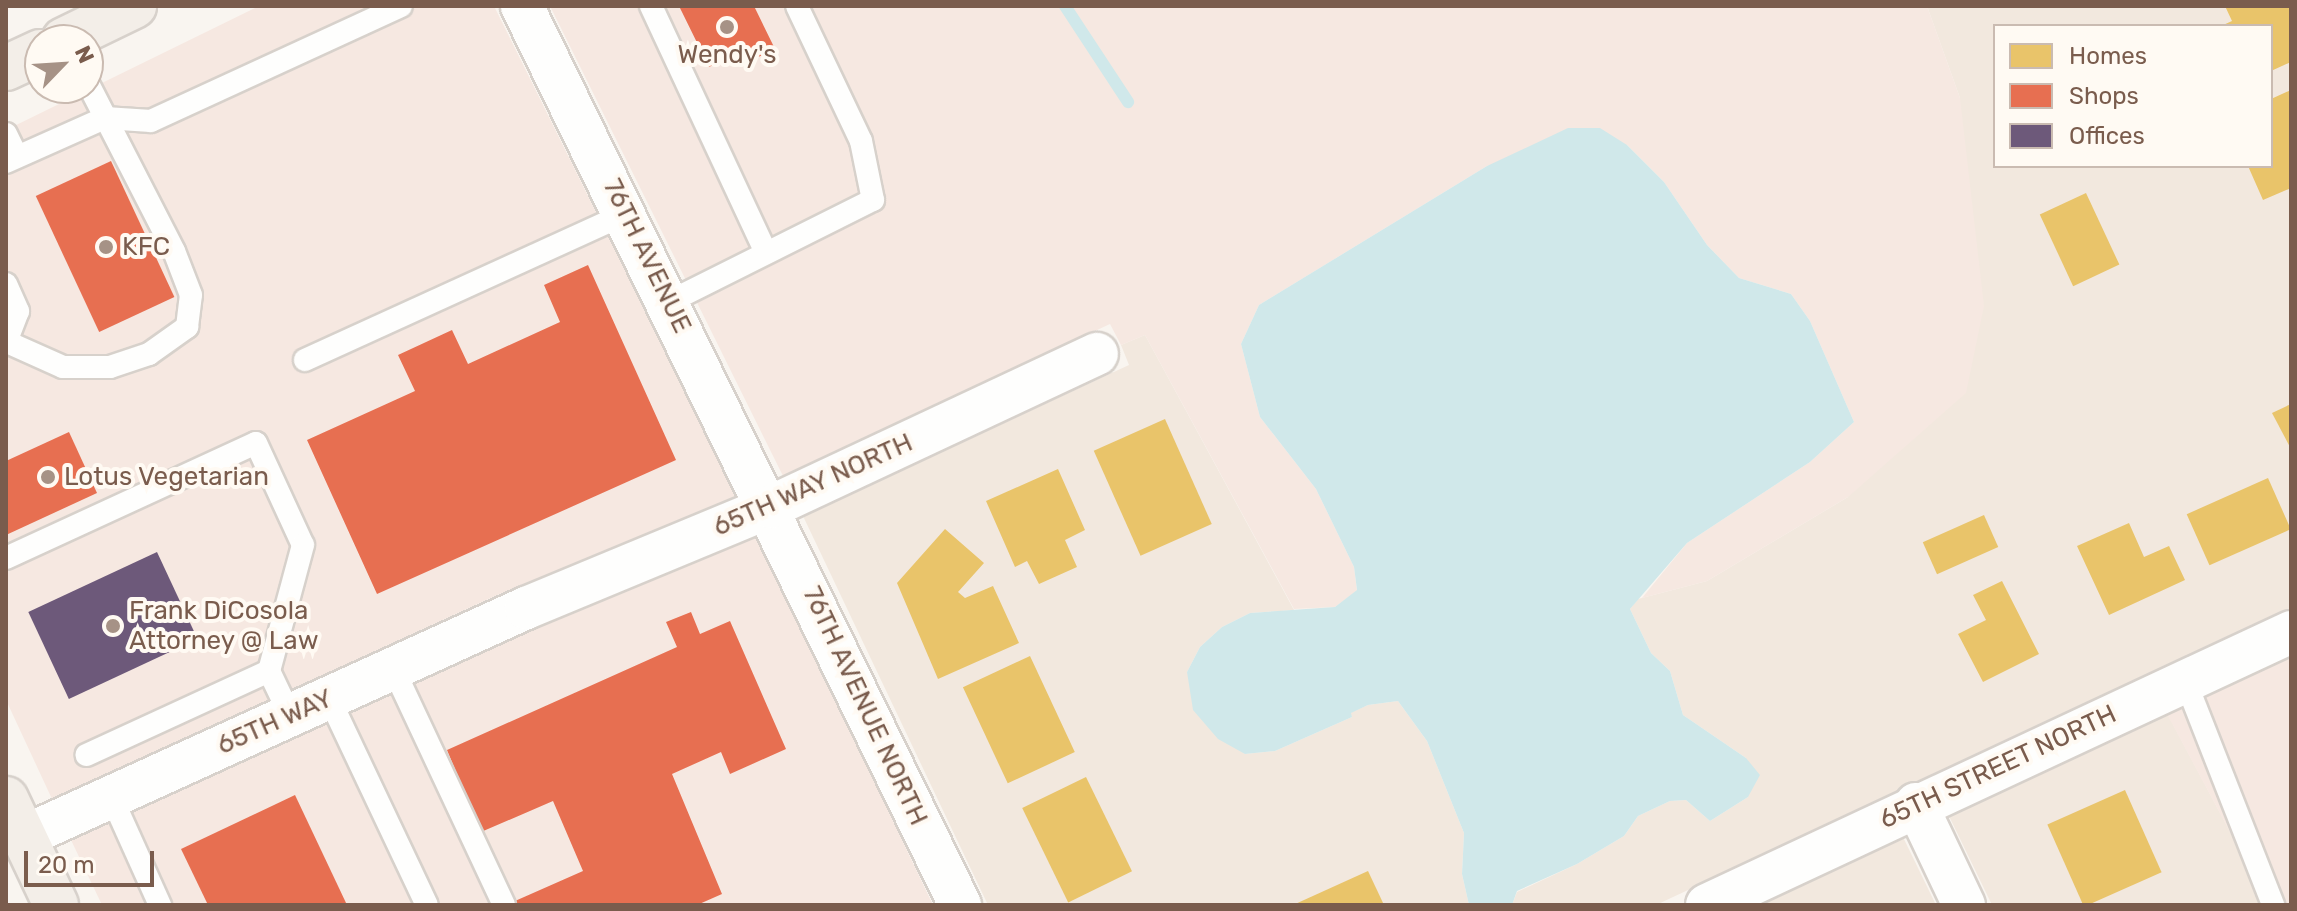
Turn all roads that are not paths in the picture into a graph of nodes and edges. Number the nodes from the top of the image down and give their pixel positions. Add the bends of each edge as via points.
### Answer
1 (134, 6) edge
2 (401, 6) edge
3 (522, 6) edge
4 (651, 6) edge
5 (797, 6) edge
6 (366, 13) edge
7 (97, 24) edge
8 (98, 104) edge
9 (105, 118) junction
10 (6, 134) edge
11 (12, 160) edge
12 (626, 214) junction
13 (766, 253) junction
14 (6, 284) edge
15 (669, 302) junction
16 (6, 342) edge
17 (1097, 354) dead end
18 (305, 360) dead end
19 (770, 507) junction
20 (6, 558) edge
21 (526, 608) joint
22 (2291, 632) edge
23 (393, 668) junction
24 (269, 671) junction
25 (2185, 680) junction
26 (329, 698) junction
27 (290, 715) junction
28 (86, 755) dead end
29 (111, 796) junction
30 (1916, 804) junction
31 (15, 818) edge
32 (56, 905) edge
33 (160, 905) edge
34 (427, 905) edge
35 (504, 905) edge
36 (960, 905) edge
37 (1707, 905) edge
38 (1964, 905) edge
39 (2273, 905) edge

1 - 7 main road
2 - 6 lane
3 - 12 street, 76TH AVENUE
4 - 13 lane
5 - 13 lane via 861,141 873,200
6 - 9 lane via 151,121
8 - 9 lane
9 - 11 lane
9 - 16 lane via 174,251 191,295 187,327 149,354 110,367 63,367
10 - 11 lane
12 - 15 street, 76TH AVENUE
12 - 18 lane
13 - 15 lane
14 - 16 lane via 18,311
15 - 19 street, 76TH AVENUE
17 - 19 street, 65TH WAY NORTH
19 - 21 street, 65TH WAY NORTH
19 - 36 street, 76TH AVENUE NORTH
20 - 24 lane via 256,443 303,545
21 - 23 street, 65TH WAY
22 - 25 street, 65TH STREET NORTH
23 - 26 street, 65TH WAY
23 - 35 lane
24 - 27 lane
24 - 28 lane
25 - 30 street, 65TH STREET NORTH
25 - 39 lane
26 - 27 street, 65TH WAY
26 - 34 lane
27 - 29 street, 65TH WAY
29 - 31 street, 65TH WAY
29 - 33 lane
30 - 37 street, 65TH STREET NORTH
30 - 38 street
31 - 32 main road

